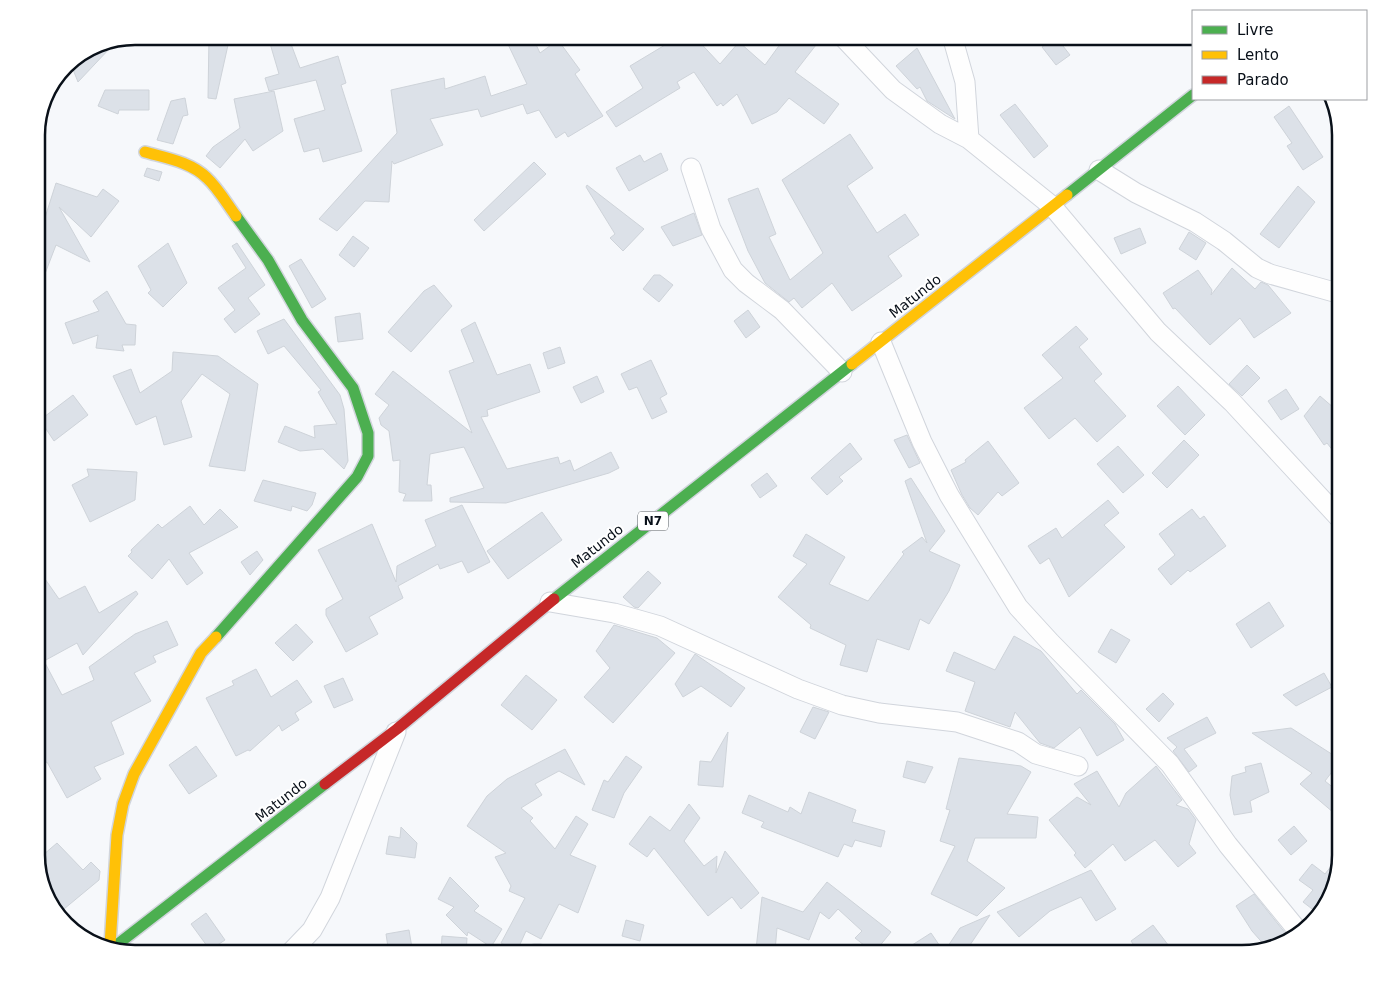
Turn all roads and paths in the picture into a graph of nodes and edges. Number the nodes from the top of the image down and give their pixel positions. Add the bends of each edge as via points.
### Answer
1 (850, 45) edge
2 (955, 45) edge
3 (1192, 96) edge
4 (969, 139) junction
5 (145, 152) dead end
6 (691, 168) dead end
7 (1099, 170) junction
8 (1052, 206) junction
9 (1332, 291) edge
10 (881, 342) junction
11 (842, 372) junction
12 (1332, 510) edge
13 (550, 602) junction
14 (397, 729) junction
15 (1078, 766) dead end
16 (1295, 927) edge
17 (112, 942) edge
18 (116, 943) edge
19 (298, 945) edge

1 - 4 street via 893,90 940,124
2 - 4 street via 965,82
3 - 7 main road, Matundo / N7
4 - 8 street
5 - 17 main road via 200,171 254,240 302,320 353,388 368,433 368,456 357,477 201,653 134,774 123,804 117,836
6 - 11 street via 711,229 733,270 782,310
7 - 8 main road, Matundo / N7
7 - 9 street via 1136,193 1195,222 1257,268
8 - 10 main road, Matundo / N7
8 - 12 street via 1158,332 1232,402
10 - 11 main road, Matundo / N7
10 - 16 street via 922,442 949,495 1018,607 1170,764 1228,845
11 - 13 main road, Matundo / N7
13 - 14 main road, Matundo / N7
13 - 15 street via 614,613 660,626 798,689 842,705 957,722 1018,742 1036,754
14 - 18 main road, Matundo / N7
14 - 19 street via 330,898 312,930

